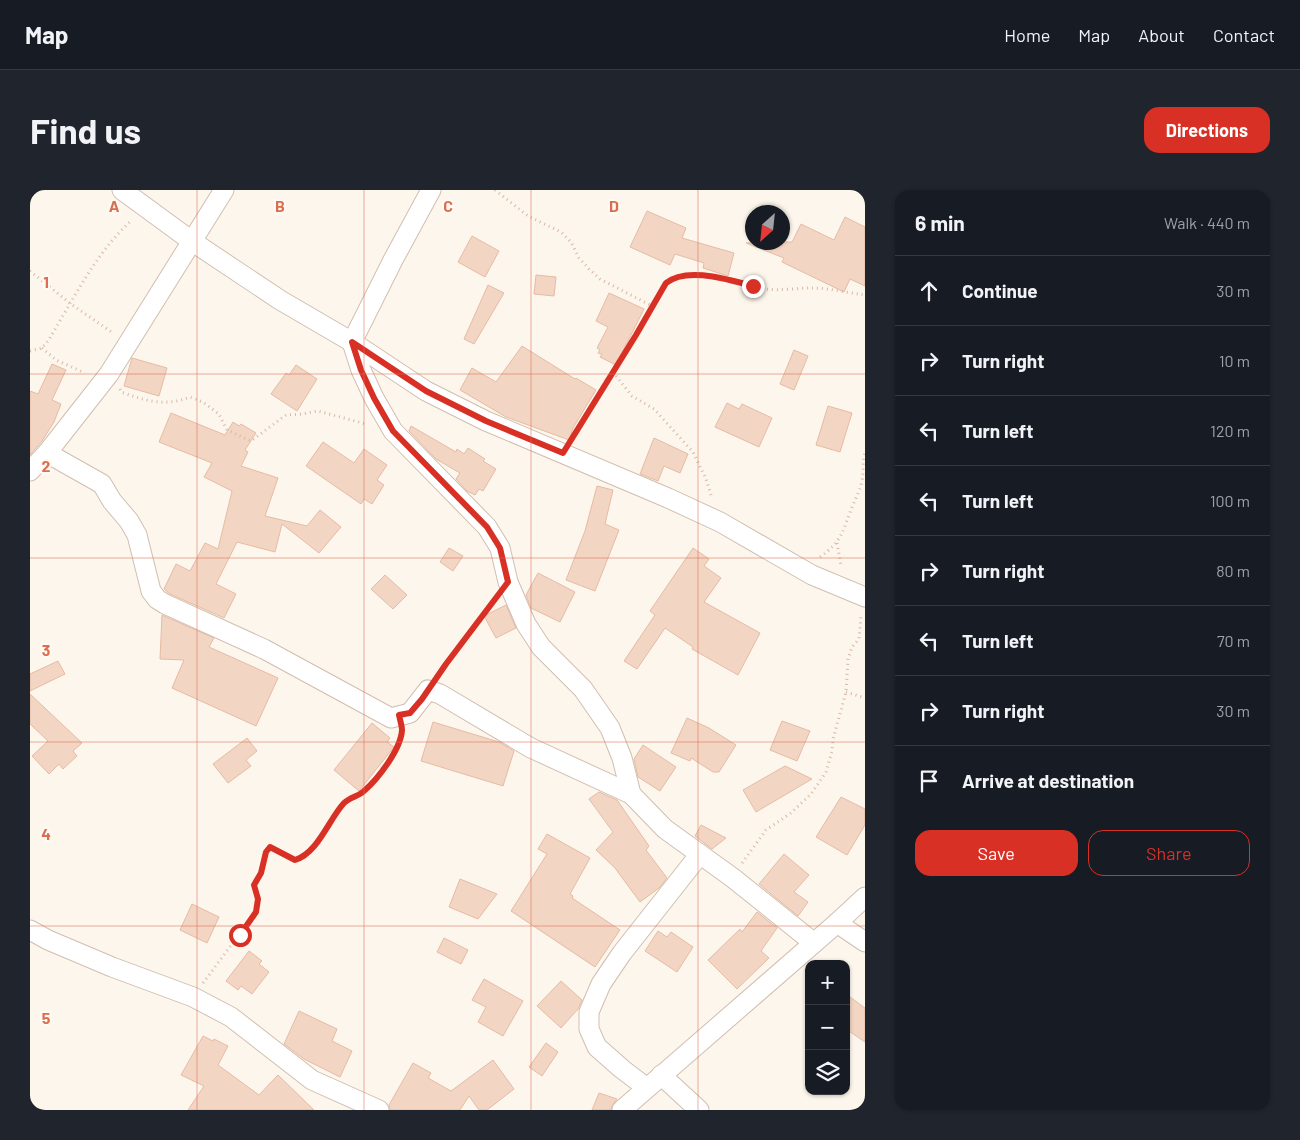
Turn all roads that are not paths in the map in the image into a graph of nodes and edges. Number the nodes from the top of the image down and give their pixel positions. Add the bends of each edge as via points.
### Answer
1 (122, 190) edge
2 (224, 190) edge
3 (431, 190) edge
4 (193, 242) junction
5 (352, 342) junction
6 (47, 453) junction
7 (30, 471) edge
8 (863, 595) edge
9 (631, 794) junction
10 (700, 854) junction
11 (865, 897) edge
12 (837, 924) junction
13 (30, 930) edge
14 (865, 942) edge
15 (814, 943) junction
16 (654, 1081) junction
17 (379, 1110) edge
18 (622, 1110) edge
19 (699, 1110) edge

1 - 4 street
2 - 4 street
3 - 5 street
4 - 5 street via 280,300
4 - 6 street via 106,378
5 - 8 street via 426,391 486,421 720,522 812,576
5 - 9 street via 361,370 393,431 487,527 500,548 508,582 526,624 541,647 583,689 610,728
6 - 7 street
6 - 9 street via 102,484 137,535 151,592 165,604 264,649 391,718 410,713 428,690 440,694 531,748
9 - 10 street via 665,829
10 - 15 street
10 - 16 street via 622,953 601,984 589,1012 589,1029 597,1046 622,1069
11 - 12 street
12 - 14 street
12 - 15 street
13 - 17 street via 112,967 193,997 231,1017 312,1080
15 - 16 street
16 - 18 street
16 - 19 street

